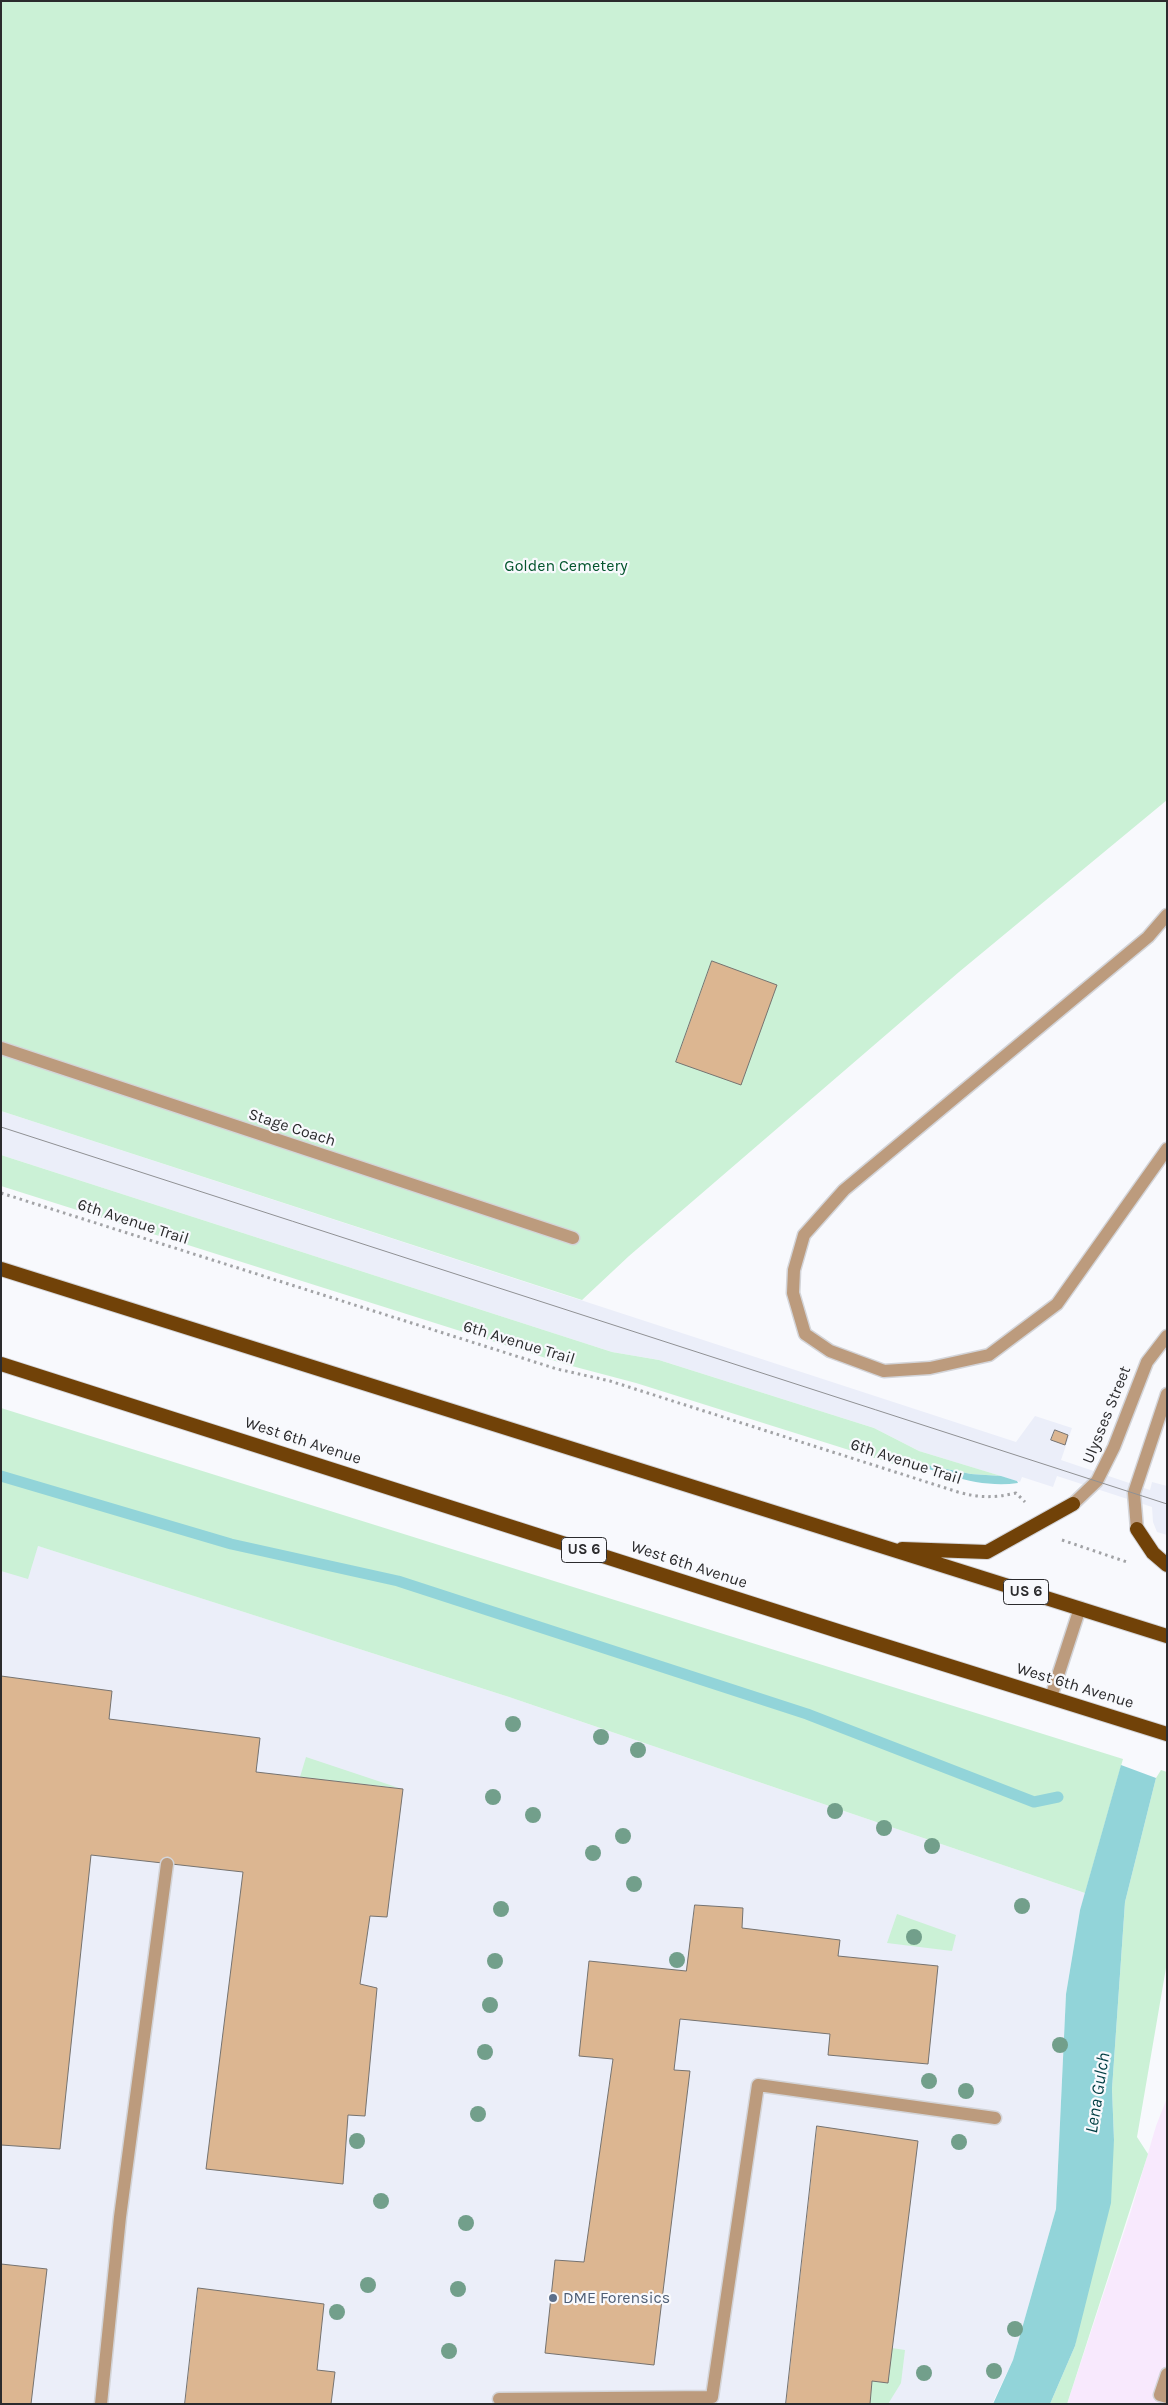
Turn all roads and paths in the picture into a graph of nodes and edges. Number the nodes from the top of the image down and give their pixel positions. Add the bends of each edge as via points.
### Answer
1 (1167, 915) edge
2 (1, 1048) edge
3 (1167, 1149) edge
4 (1, 1193) edge
5 (573, 1238) dead end
6 (1, 1269) edge
7 (1167, 1336) edge
8 (1, 1364) edge
9 (1167, 1394) edge
10 (1074, 1504) joint
11 (1027, 1505) dead end
12 (1137, 1529) joint
13 (1056, 1538) dead end
14 (884, 1549) junction
15 (1130, 1563) dead end
16 (1167, 1565) edge
17 (1080, 1608) junction
18 (1167, 1636) edge
19 (1051, 1697) junction
20 (1167, 1734) edge
21 (168, 1864) dead end
22 (995, 2118) dead end
23 (1167, 2374) edge
24 (1167, 2397) edge
25 (499, 2399) dead end
26 (101, 2404) edge

1 - 3 street via 1148,937 844,1190 804,1235 794,1270 793,1293 805,1334 830,1351 884,1371 930,1368 989,1355 1057,1304
2 - 5 street, Stage Coach
4 - 11 path, 6th Avenue Trail via 958,1492 980,1498 1016,1493
6 - 14 highway, US 6
7 - 10 street, Ulysses Street via 1147,1362 1097,1481
8 - 19 highway, West 6th Avenue / US 6
9 - 12 street via 1134,1493
10 - 14 highway via 987,1552
12 - 16 highway via 1153,1553
13 - 15 path
14 - 17 highway, US 6
17 - 18 highway, US 6
17 - 19 street
19 - 20 highway, West 6th Avenue / US 6
21 - 26 street via 120,2217
22 - 25 street via 758,2085 712,2397
23 - 24 street via 1160,2395

